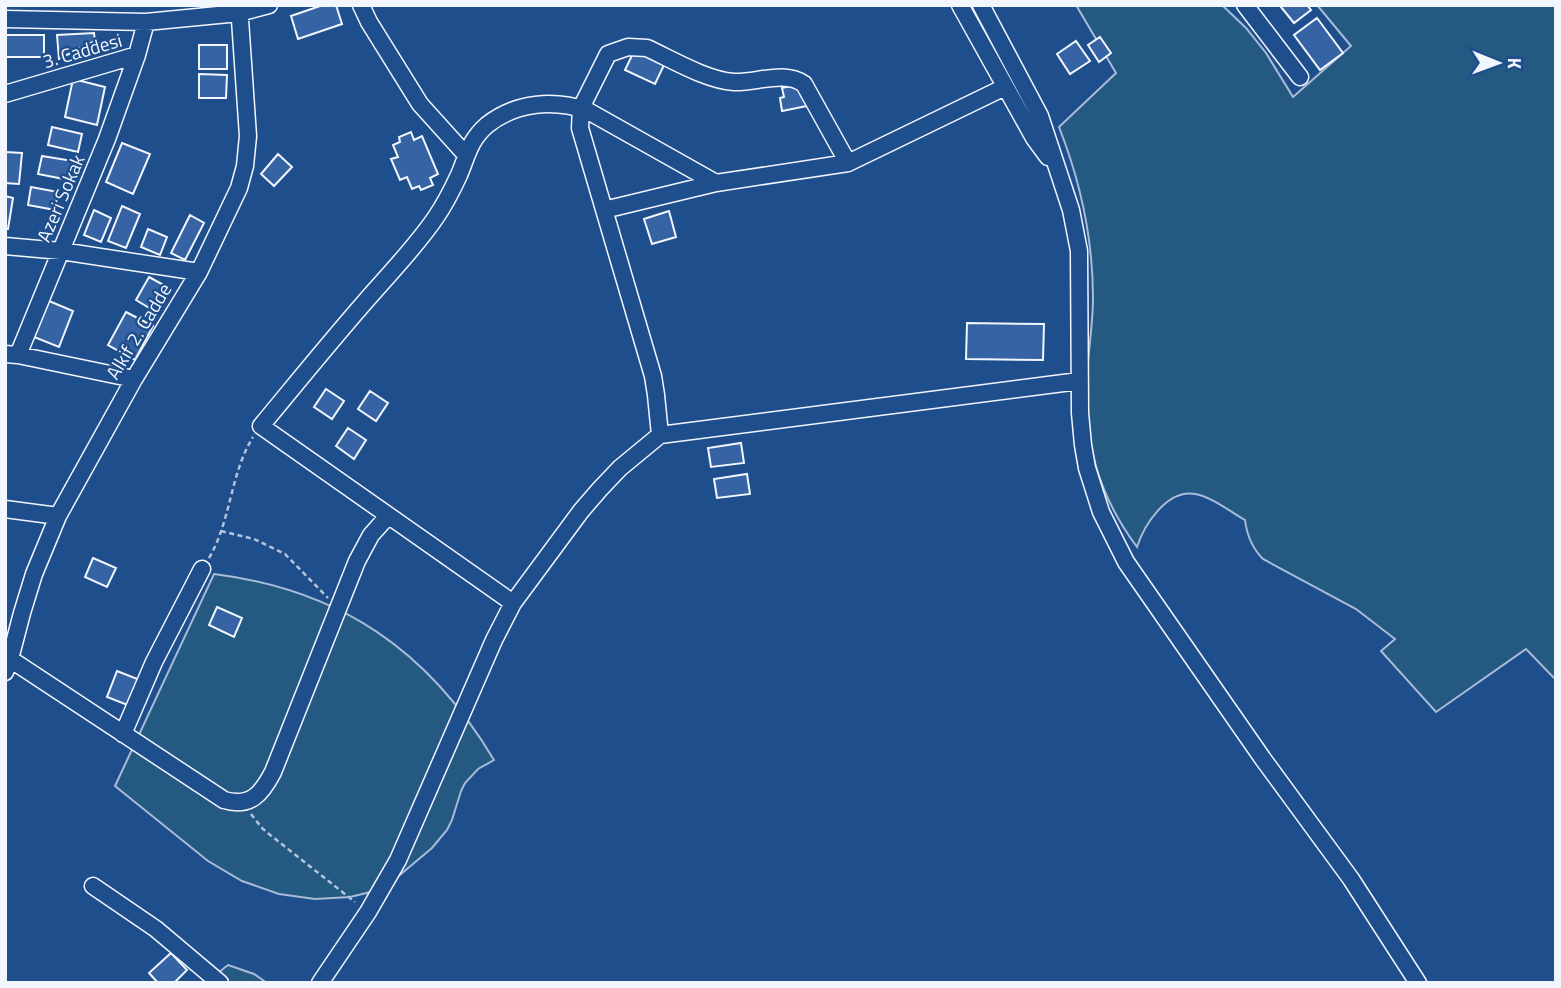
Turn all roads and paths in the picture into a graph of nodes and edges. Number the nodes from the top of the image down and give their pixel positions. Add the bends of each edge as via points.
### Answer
1 (269, 5) edge
2 (361, 5) edge
3 (960, 5) edge
4 (981, 5) edge
5 (1245, 5) edge
6 (239, 9) edge
7 (5, 19) edge
8 (146, 22) junction
9 (137, 55) junction
10 (1300, 77) dead end
11 (1006, 87) junction
12 (5, 94) edge
13 (581, 108) junction
14 (466, 155) junction
15 (848, 163) junction
16 (1057, 170) junction
17 (716, 183) junction
18 (604, 210) junction
19 (5, 246) edge
20 (61, 251) junction
21 (199, 272) junction
22 (11, 354) edge
23 (134, 379) junction
24 (1079, 381) junction
25 (261, 426) junction
26 (660, 435) junction
27 (5, 509) edge
28 (58, 516) junction
29 (388, 516) junction
30 (221, 531) junction
31 (202, 569) joint
32 (513, 603) junction
33 (338, 608) junction
34 (8, 666) edge
35 (123, 734) junction
36 (246, 802) junction
37 (93, 886) dead end
38 (368, 912) junction
39 (220, 983) edge
40 (320, 983) edge
41 (1418, 983) edge

1 - 6 street
2 - 14 street via 420,104
3 - 11 street
4 - 16 street via 1040,116
5 - 10 street
6 - 8 street
6 - 21 street, Alkif 2. Cadde via 246,159 239,188
7 - 8 street
8 - 9 street, 3. Caddesi
9 - 12 street, 3. Caddesi
9 - 20 street, Azeri Sokak
11 - 15 street
11 - 16 street
13 - 14 street via 547,104 512,111 478,135
13 - 15 street via 608,54 621,48 647,48 725,81 789,77 804,84
13 - 17 street
13 - 18 street via 582,136
14 - 25 street via 446,201 424,233
15 - 17 street
16 - 24 street via 1072,210 1079,251
17 - 18 street
18 - 26 street via 653,376
19 - 20 street
20 - 21 street
20 - 22 street, Azeri Sokak
21 - 23 street, Alkif 2. Cadde
22 - 23 street
23 - 28 street, Alkif 2. Cadde
24 - 26 street
24 - 41 street via 1087,468 1117,546 1351,879
25 - 29 street
25 - 30 path via 242,460
26 - 32 street via 594,496
27 - 28 street
28 - 34 street, Alkif 2. Cadde via 34,574
29 - 32 street
29 - 33 street via 363,547
30 - 31 path
30 - 33 path via 254,539 285,555
31 - 35 street via 159,650
32 - 38 street via 398,860
33 - 36 street via 273,772 261,791
34 - 35 street
35 - 36 street via 224,800
36 - 38 path via 262,828
37 - 39 street via 156,929
38 - 40 street

